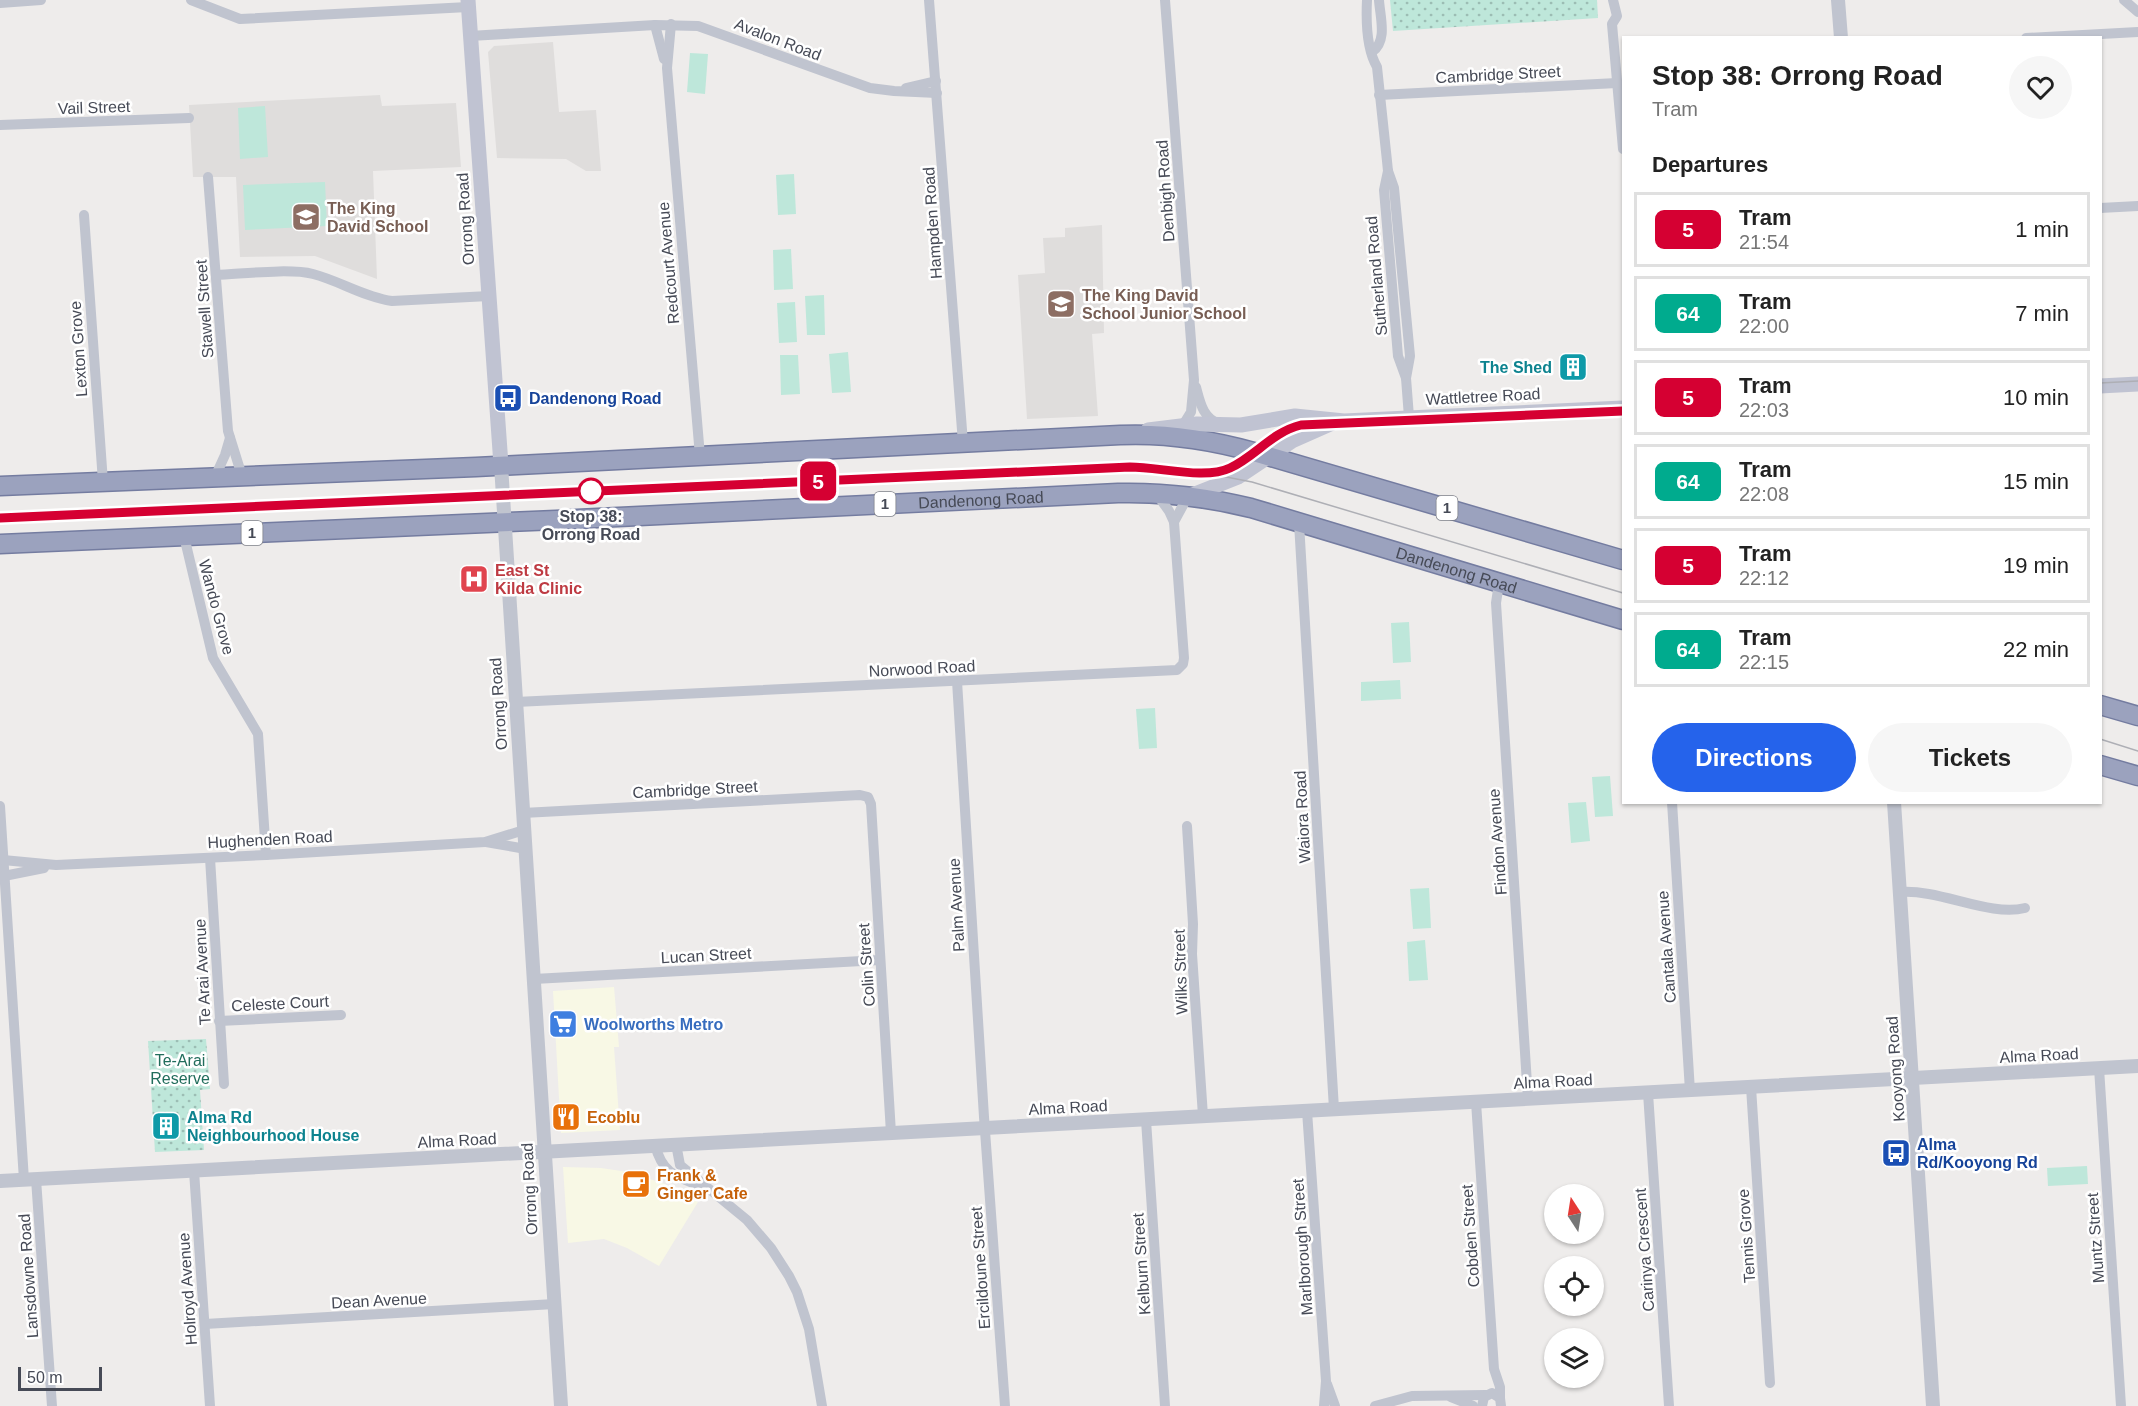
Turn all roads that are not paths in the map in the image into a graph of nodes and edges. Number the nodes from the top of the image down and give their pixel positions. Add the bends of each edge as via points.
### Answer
1 (41, 0) edge
2 (191, 0) edge
3 (929, 0) edge
4 (1165, 0) edge
5 (1367, 0) edge
6 (1379, 0) edge
7 (1613, 0) edge
8 (1838, 0) edge
9 (2124, 0) edge
10 (0, 3) edge
11 (468, 4) edge
12 (2138, 12) edge
13 (670, 24) junction
14 (655, 25) junction
15 (2138, 32) edge
16 (470, 36) junction
17 (1841, 36) edge
18 (2063, 36) edge
19 (1372, 52) junction
20 (667, 68) junction
21 (1617, 83) junction
22 (936, 87) junction
23 (1380, 95) junction
24 (189, 118) dead end
25 (0, 125) edge
26 (1622, 138) edge
27 (208, 177) dead end
28 (2138, 206) edge
29 (2102, 208) edge
30 (84, 214) dead end
31 (216, 275) junction
32 (489, 296) junction
33 (1194, 381) junction
34 (2138, 384) edge
35 (2102, 386) edge
36 (1622, 408) edge
37 (1409, 417) junction
38 (1344, 421) junction
39 (1183, 425) junction
40 (1227, 425) junction
41 (1120, 435) junction
42 (230, 438) junction
43 (963, 443) junction
44 (699, 456) junction
45 (1271, 456) junction
46 (501, 465) junction
47 (242, 476) junction
48 (215, 477) junction
49 (103, 482) junction
50 (0, 486) edge
51 (1156, 493) junction
52 (1189, 496) junction
53 (505, 522) junction
54 (1174, 522) junction
55 (1299, 523) junction
56 (184, 536) junction
57 (0, 544) edge
58 (1622, 560) edge
59 (1499, 583) junction
60 (1622, 620) edge
61 (957, 681) junction
62 (516, 702) junction
63 (2102, 706) edge
64 (2138, 716) edge
65 (2102, 766) edge
66 (2138, 776) edge
67 (868, 797) joint
68 (1672, 804) edge
69 (1894, 804) edge
70 (0, 806) edge
71 (523, 813) junction
72 (1187, 826) dead end
73 (524, 830) junction
74 (485, 842) junction
75 (526, 849) junction
76 (266, 855) junction
77 (210, 858) junction
78 (3, 860) junction
79 (56, 865) junction
80 (4, 876) junction
81 (1900, 892) junction
82 (2025, 908) dead end
83 (4, 924) edge
84 (880, 960) junction
85 (534, 979) junction
86 (341, 1015) dead end
87 (219, 1021) junction
88 (2138, 1066) edge
89 (2099, 1068) junction
90 (1912, 1078) junction
91 (224, 1084) dead end
92 (1751, 1087) junction
93 (1690, 1090) junction
94 (1648, 1093) junction
95 (1528, 1099) junction
96 (1476, 1102) junction
97 (1334, 1109) junction
98 (1307, 1111) junction
99 (1203, 1116) junction
100 (1146, 1119) junction
101 (985, 1128) junction
102 (891, 1132) junction
103 (676, 1144) junction
104 (655, 1145) junction
105 (545, 1151) junction
106 (194, 1171) junction
107 (30, 1179) junction
108 (0, 1181) edge
109 (710, 1190) junction
110 (554, 1304) junction
111 (205, 1324) junction
112 (1494, 1369) junction
113 (1326, 1381) junction
114 (1770, 1383) dead end
115 (1488, 1394) junction
116 (1446, 1395) junction
117 (1503, 1402) edge
118 (52, 1406) edge
119 (210, 1406) edge
120 (561, 1406) edge
121 (822, 1406) edge
122 (1005, 1406) edge
123 (1165, 1406) edge
124 (1324, 1406) edge
125 (1335, 1406) edge
126 (1375, 1406) edge
127 (1473, 1406) edge
128 (1482, 1406) edge
129 (1670, 1406) edge
130 (1932, 1406) edge
131 (2121, 1406) edge

1 - 10 street
2 - 11 street via 240,19
3 - 22 street, Hampden Road
4 - 33 street, Denbigh Road
5 - 19 street, Sutherland Road
6 - 19 street via 1382,36
7 - 21 street via 1617,16 1612,24
8 - 17 street
9 - 12 street
11 - 16 main road, Orrong Road
13 - 14 street, Avalon Road
13 - 20 street, Redcourt Avenue
13 - 22 street, Avalon Road via 711,29 849,81 894,91
14 - 16 street, Avalon Road
14 - 20 street, Redcourt Avenue
15 - 18 street
16 - 32 main road, Orrong Road
19 - 23 street, Sutherland Road
20 - 44 street, Redcourt Avenue
21 - 23 street, Cambridge Street
21 - 26 street
22 - 43 street, Hampden Road
23 - 37 street, Sutherland Road via 1398,356 1406,378
24 - 25 street, Vail Street
27 - 31 street, Stawell Street
28 - 29 street
30 - 49 street, Lexton Grove
31 - 32 street via 303,272 392,301
31 - 42 street, Stawell Street
32 - 46 main road, Orrong Road
33 - 39 street, Denbigh Road via 1191,412
33 - 40 street, Denbigh Road via 1208,416
34 - 35 main road
36 - 37 main road, Wattletree Road
37 - 38 main road, Wattletree Road
38 - 40 main road, Wattletree Road via 1295,416
38 - 45 main road, Wattletree Road via 1300,437
39 - 40 main road, Wattletree Road
39 - 41 main road, Wattletree Road
41 - 43 highway, 1
41 - 45 highway, 1 via 1185,438
42 - 47 street, Stawell Street
42 - 48 street, Stawell Street
43 - 44 highway, 1
44 - 46 highway, 1
45 - 52 main road, Wattletree Road via 1238,477
45 - 58 highway, 1
46 - 47 highway, 1
46 - 53 street, Orrong Road
47 - 48 highway, 1
48 - 49 highway, 1
49 - 50 highway, 1
51 - 52 highway, Dandenong Road / 1
51 - 53 highway, Dandenong Road / 1
51 - 54 street, Norwood Road
52 - 54 street
52 - 55 highway, Dandenong Road / 1 via 1232,503
53 - 56 highway, Dandenong Road / 1
53 - 62 street, Orrong Road
54 - 61 street, Norwood Road via 1184,658 1180,668 1165,672
55 - 59 highway, Dandenong Road / 1
55 - 97 street, Waiora Road
56 - 57 highway, Dandenong Road / 1
56 - 76 street, Wando Grove via 213,658 258,734
59 - 60 highway, Dandenong Road / 1
59 - 95 street, Findon Avenue via 1496,603
61 - 62 street, Norwood Road
61 - 101 street, Palm Avenue
62 - 71 street, Orrong Road
63 - 64 highway
65 - 66 highway
67 - 71 street, Cambridge Street
67 - 84 street, Colin Street
68 - 93 street, Cantala Avenue
69 - 81 street, Kooyong Road
70 - 78 street, Lansdowne Road
71 - 73 street, Orrong Road
72 - 99 street, Wilks Street
73 - 74 street, Hughenden Road
73 - 75 street, Orrong Road
74 - 75 street, Hughenden Road
74 - 76 street, Hughenden Road
75 - 85 street, Orrong Road
76 - 77 street, Hughenden Road
77 - 79 street, Hughenden Road
77 - 87 street, Te Arai Avenue
78 - 79 street, Hughenden Road
78 - 80 street, Lansdowne Road
79 - 80 street, Hughenden Road
80 - 83 street, Lansdowne Road
81 - 82 street via 1915,891 2009,911
81 - 90 street, Kooyong Road
83 - 107 street, Lansdowne Road
84 - 85 street, Lucan Street
84 - 102 street, Colin Street
85 - 105 street, Orrong Road
86 - 87 street, Celeste Court
87 - 91 street, Te Arai Avenue
88 - 89 street, Alma Road
89 - 90 street, Alma Road
89 - 131 street, Muntz Street
90 - 92 street, Alma Road
90 - 130 street, Kooyong Road
92 - 93 street, Alma Road
92 - 114 street, Tennis Grove
93 - 94 street, Alma Road
94 - 95 street, Alma Road
94 - 129 street, Carinya Crescent
95 - 96 street, Alma Road
96 - 97 street, Alma Road
96 - 112 street, Cobden Street
97 - 98 street, Alma Road
98 - 99 street, Alma Road
98 - 113 street, Marlborough Street
99 - 100 street, Alma Road
100 - 101 street, Alma Road
100 - 123 street, Kelburn Street
101 - 102 street, Alma Road
101 - 122 street, Ercildoune Street
102 - 103 street, Alma Road
103 - 104 street, Alma Road
103 - 109 street via 680,1165
104 - 105 street, Alma Road
104 - 109 street via 664,1168
105 - 106 street, Alma Road
105 - 110 street, Orrong Road
106 - 107 street, Alma Road
106 - 111 street, Holroyd Avenue
107 - 108 street, Alma Road
107 - 118 street, Lansdowne Road
109 - 121 street via 747,1220 789,1276 809,1329
110 - 111 street, Dean Avenue
110 - 120 street, Orrong Road
111 - 119 street, Holroyd Avenue
112 - 115 street, Cobden Street
112 - 117 street, Cobden Street
113 - 124 street, Marlborough Street
113 - 125 street, Marlborough Street
115 - 116 street
115 - 117 street via 1495,1394
115 - 128 street, Cobden Street
116 - 126 street via 1412,1396
116 - 127 street

